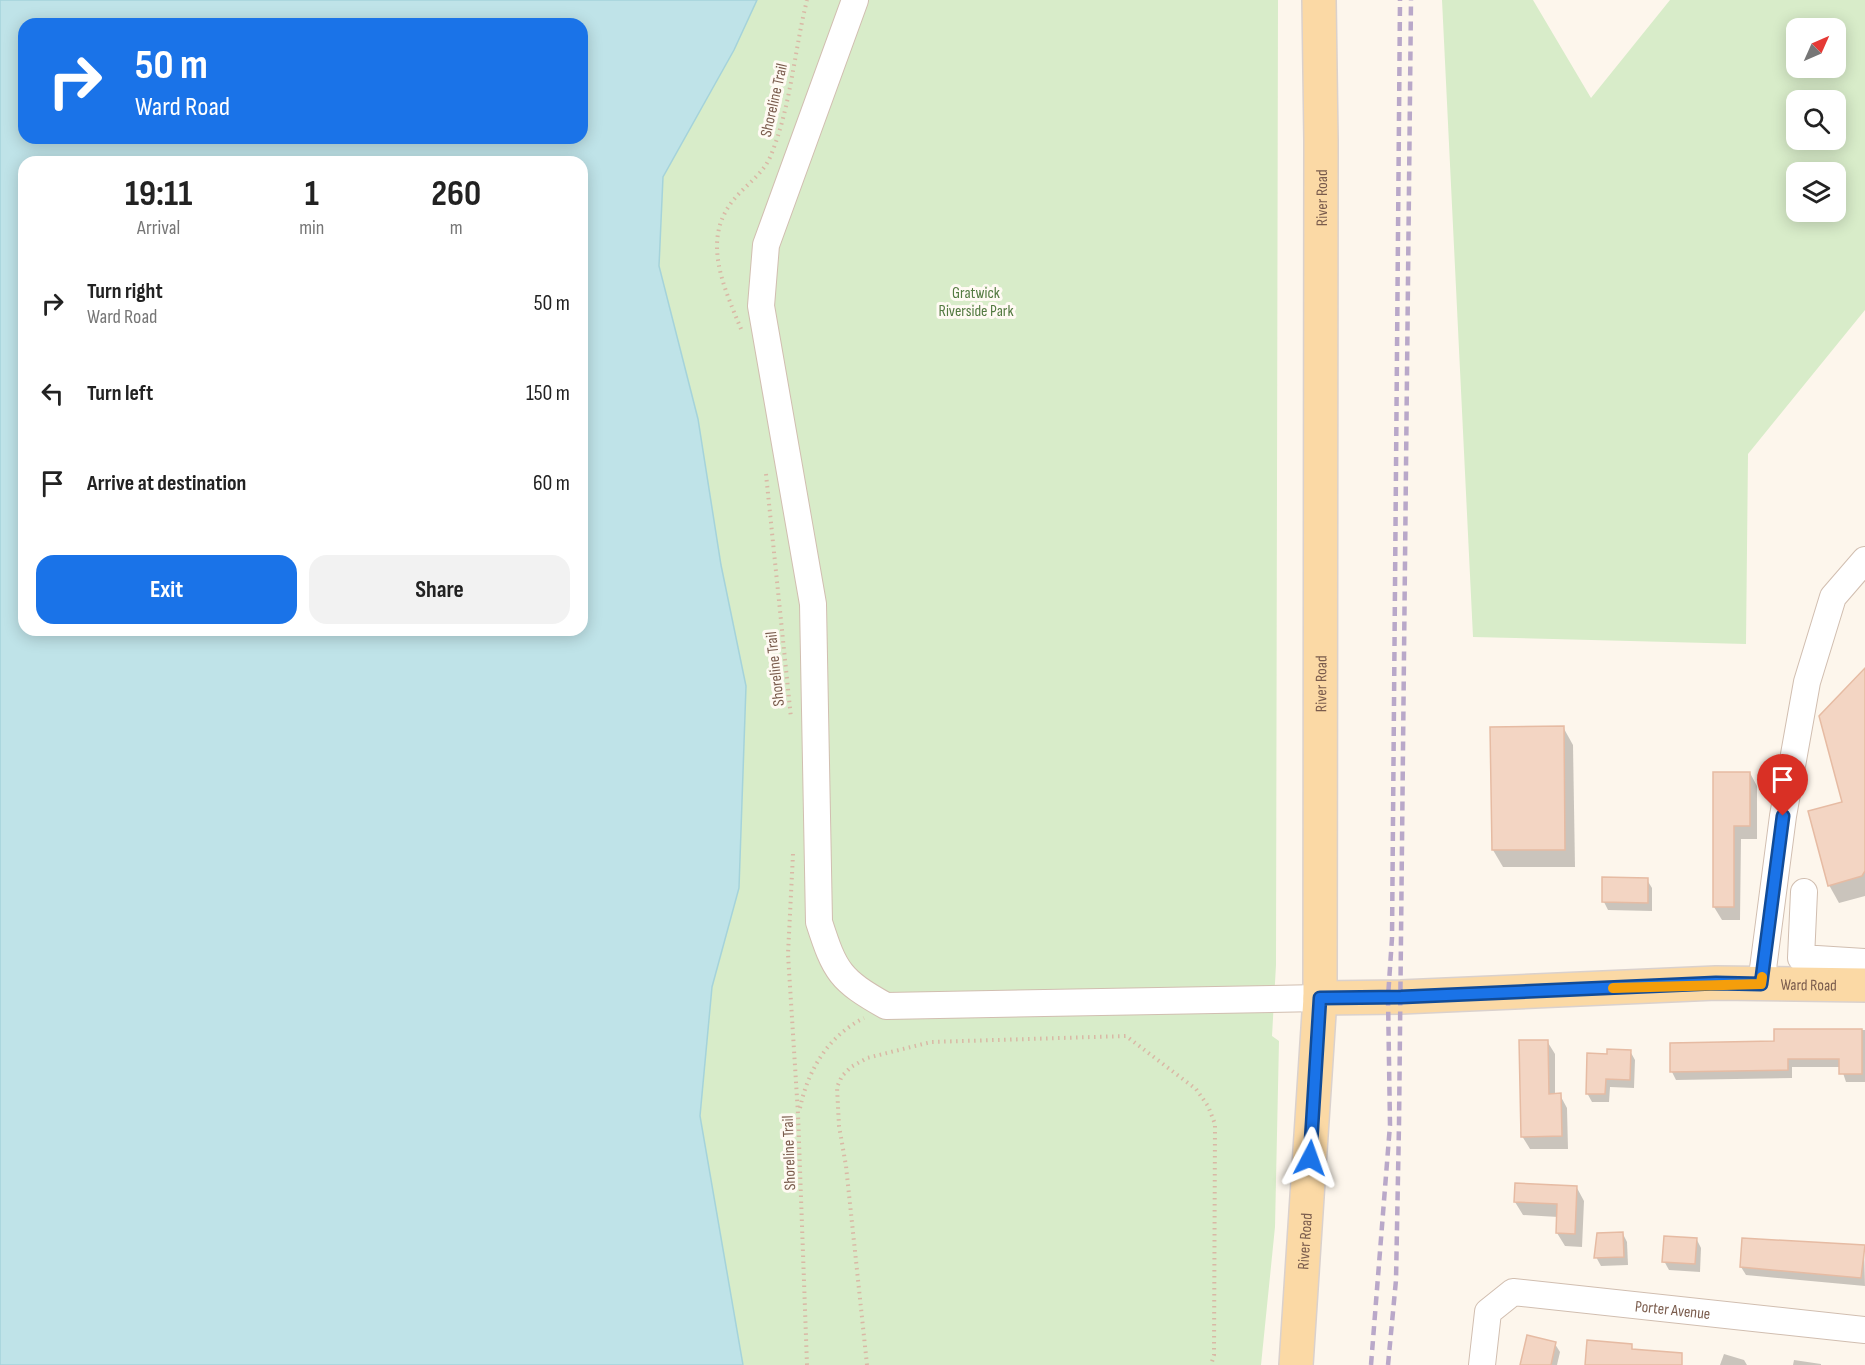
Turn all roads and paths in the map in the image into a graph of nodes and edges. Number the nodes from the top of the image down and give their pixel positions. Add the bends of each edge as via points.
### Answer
1 (807, 0) edge
2 (855, 0) edge
3 (1319, 0) edge
4 (744, 336) dead end
5 (764, 462) dead end
6 (1865, 560) edge
7 (792, 728) dead end
8 (794, 846) dead end
9 (1804, 891) dead end
10 (1865, 962) edge
11 (1762, 971) junction
12 (1799, 971) junction
13 (1865, 984) edge
14 (1320, 998) junction
15 (886, 1006) junction
16 (798, 1114) junction
17 (1865, 1330) edge
18 (807, 1365) edge
19 (867, 1365) edge
20 (1211, 1365) edge
21 (1296, 1365) edge
22 (1482, 1365) edge

1 - 4 path, Shoreline Trail via 783,122 770,158 726,208 718,227 716,256
2 - 15 street via 766,245 761,306 813,604 819,922 832,962 853,988
3 - 14 main road, River Road
5 - 7 path, Shoreline Trail
6 - 11 street via 1833,597 1806,682
8 - 16 path, Shoreline Trail via 788,954
9 - 12 street
10 - 12 street
11 - 12 main road, Ward Road
11 - 14 main road, Ward Road via 1716,983
12 - 13 main road, Ward Road
14 - 15 street
14 - 21 main road, River Road
15 - 16 path via 855,1022 829,1045 805,1085
16 - 18 path, Shoreline Trail
17 - 22 street, Porter Avenue via 1513,1292 1488,1312
19 - 20 path via 839,1126 837,1088 842,1076 867,1058 931,1042 1126,1036 1196,1089 1215,1124

